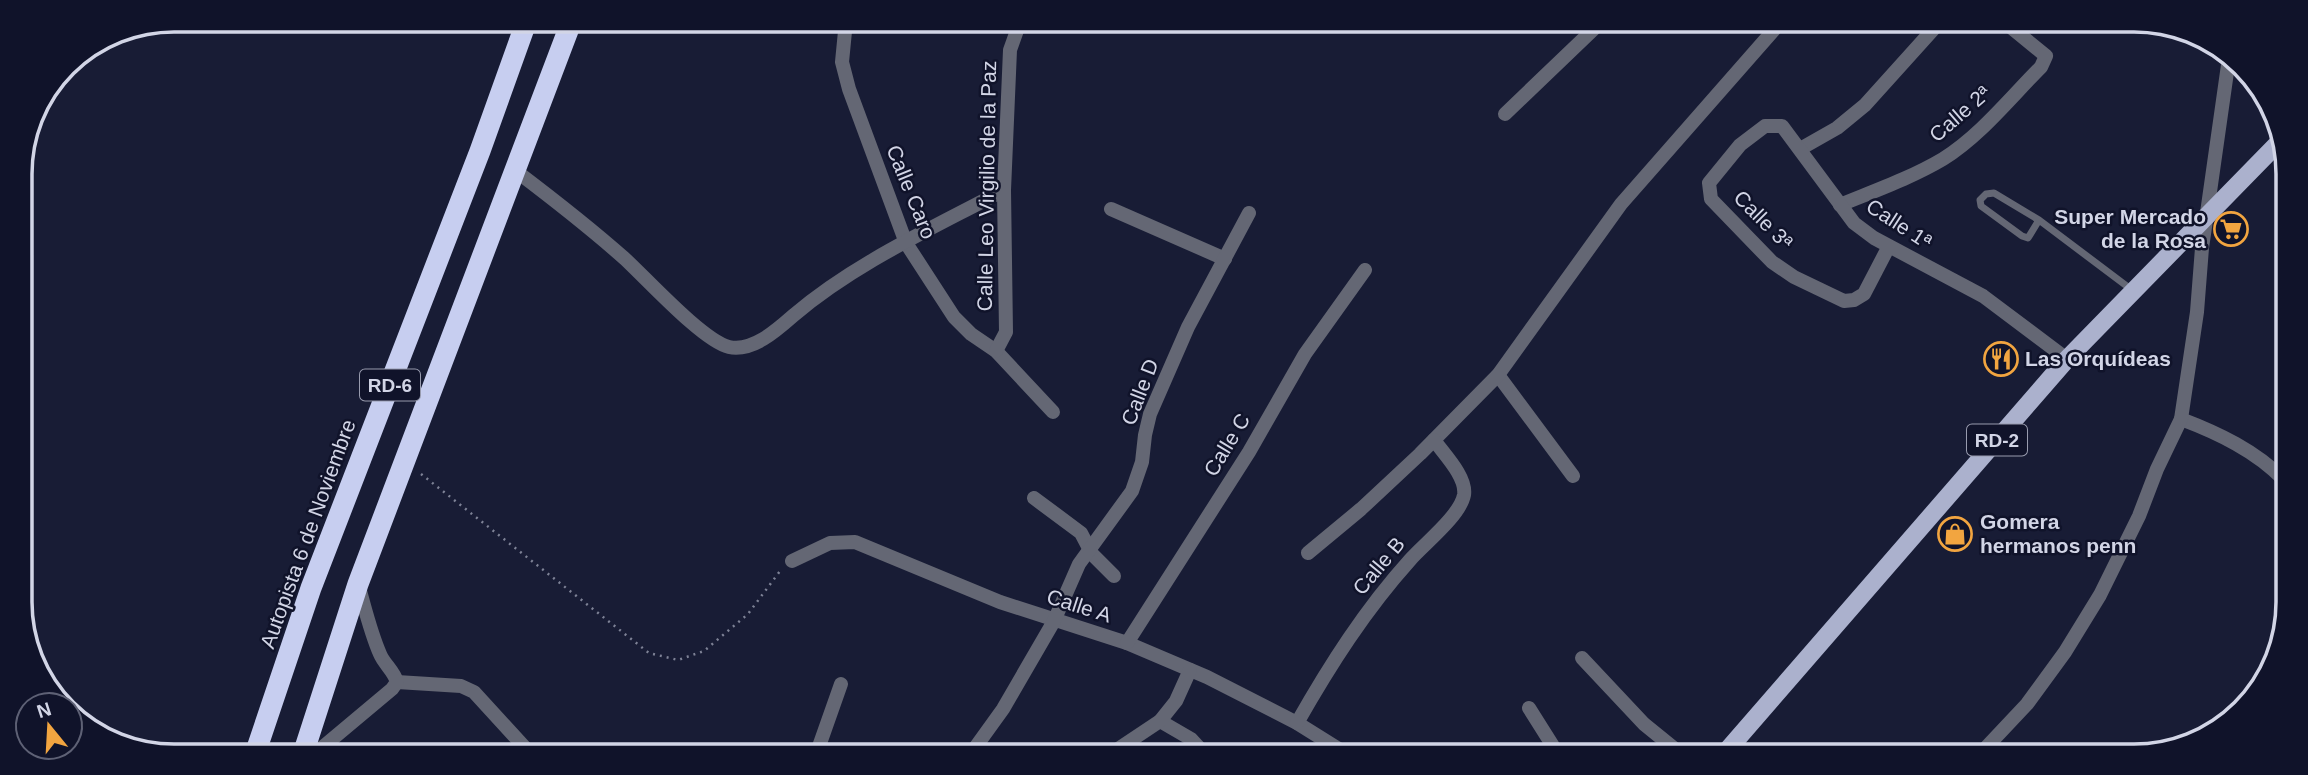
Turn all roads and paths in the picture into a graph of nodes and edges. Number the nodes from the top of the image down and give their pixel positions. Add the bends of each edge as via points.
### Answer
1 (523, 32) edge
2 (568, 32) edge
3 (845, 32) edge
4 (1016, 32) edge
5 (1591, 32) edge
6 (1772, 32) edge
7 (1931, 32) edge
8 (2017, 32) edge
9 (2228, 67) edge
10 (1505, 114) dead end
11 (2274, 147) edge
12 (1800, 149) junction
13 (516, 171) junction
14 (1709, 183) joint
15 (1004, 190) junction
16 (1840, 205) junction
17 (1111, 209) dead end
18 (1249, 213) dead end
19 (2206, 214) junction
20 (2039, 220) junction
21 (905, 243) junction
22 (1889, 246) junction
23 (1225, 259) junction
24 (1365, 270) dead end
25 (2132, 290) junction
26 (996, 351) junction
27 (2067, 359) junction
28 (1498, 375) junction
29 (1053, 412) dead end
30 (2181, 419) junction
31 (1434, 440) junction
32 (404, 462) junction
33 (2276, 471) edge
34 (1573, 475) dead end
35 (1034, 498) dead end
36 (1089, 548) junction
37 (1308, 553) dead end
38 (792, 561) joint
39 (1114, 576) dead end
40 (358, 584) junction
41 (1054, 621) junction
42 (1127, 643) junction
43 (1581, 659) dead end
44 (1190, 670) junction
45 (397, 682) junction
46 (841, 684) dead end
47 (1529, 708) dead end
48 (1160, 721) junction
49 (1297, 723) junction
50 (1195, 743) edge
51 (1330, 743) edge
52 (1551, 743) edge
53 (1668, 743) edge
54 (1733, 743) edge
55 (1990, 743) edge
56 (258, 744) edge
57 (306, 744) edge
58 (327, 744) edge
59 (521, 744) edge
60 (821, 744) edge
61 (978, 744) edge
62 (1126, 744) edge

1 - 56 highway, Autopista 6 de Noviembre / RD-6 via 311,588
2 - 13 highway, RD-6
3 - 21 street, Calle Caro via 842,62
4 - 15 street, Calle Leo Virgilio de la Paz via 1010,50
5 - 10 street
6 - 28 street via 1621,204
7 - 12 street via 1865,105
8 - 16 street, Calle 2ª via 2046,56 2041,67 1966,142 1908,177
9 - 19 street
11 - 19 main road, RD-2
12 - 14 street, Calle 1ª via 1782,126 1765,126 1740,145
12 - 16 street, Calle 1ª
13 - 21 street via 624,258 713,341 727,347 759,341 821,292
13 - 32 highway, RD-6
14 - 22 street, Calle 3ª via 1711,199 1772,262 1844,301 1864,294
15 - 21 street
15 - 26 street, Calle Leo Virgilio de la Paz via 1006,332
16 - 22 street, Calle 1ª via 1854,223
17 - 23 street
18 - 23 street, Calle D
19 - 25 main road, RD-2
19 - 30 street
20 - 20 lane via 2028,238 2022,236 1981,206 1980,200 1994,192
20 - 25 lane
21 - 26 street, Calle Caro via 954,317
22 - 27 street, Calle 1ª via 1983,296
23 - 36 street, Calle D via 1188,327 1150,415 1137,479
24 - 42 street, Calle C via 1305,354 1249,452
25 - 27 main road, RD-2
26 - 29 street, Calle Caro
27 - 54 main road, RD-2
28 - 31 street
28 - 34 street
30 - 33 street via 2225,436
30 - 55 street via 2100,595 2027,704
31 - 37 street
31 - 49 street, Calle B via 1463,483 1462,500 1377,598
32 - 38 path via 649,653 678,660 704,651 748,614 776,574
32 - 40 highway, RD-6
35 - 36 street via 1081,533
36 - 39 street
36 - 41 street, Calle D
38 - 41 street, Calle A via 830,543 855,542
40 - 45 street via 372,635
40 - 57 highway, RD-6
41 - 42 street, Calle A
41 - 61 street, Calle D
42 - 44 street, Calle A
43 - 53 street
44 - 48 street via 1176,701
44 - 49 street, Calle A
45 - 58 street
45 - 59 street via 474,692
46 - 60 street
47 - 52 street
48 - 50 street
48 - 62 street
49 - 51 street, Calle A

